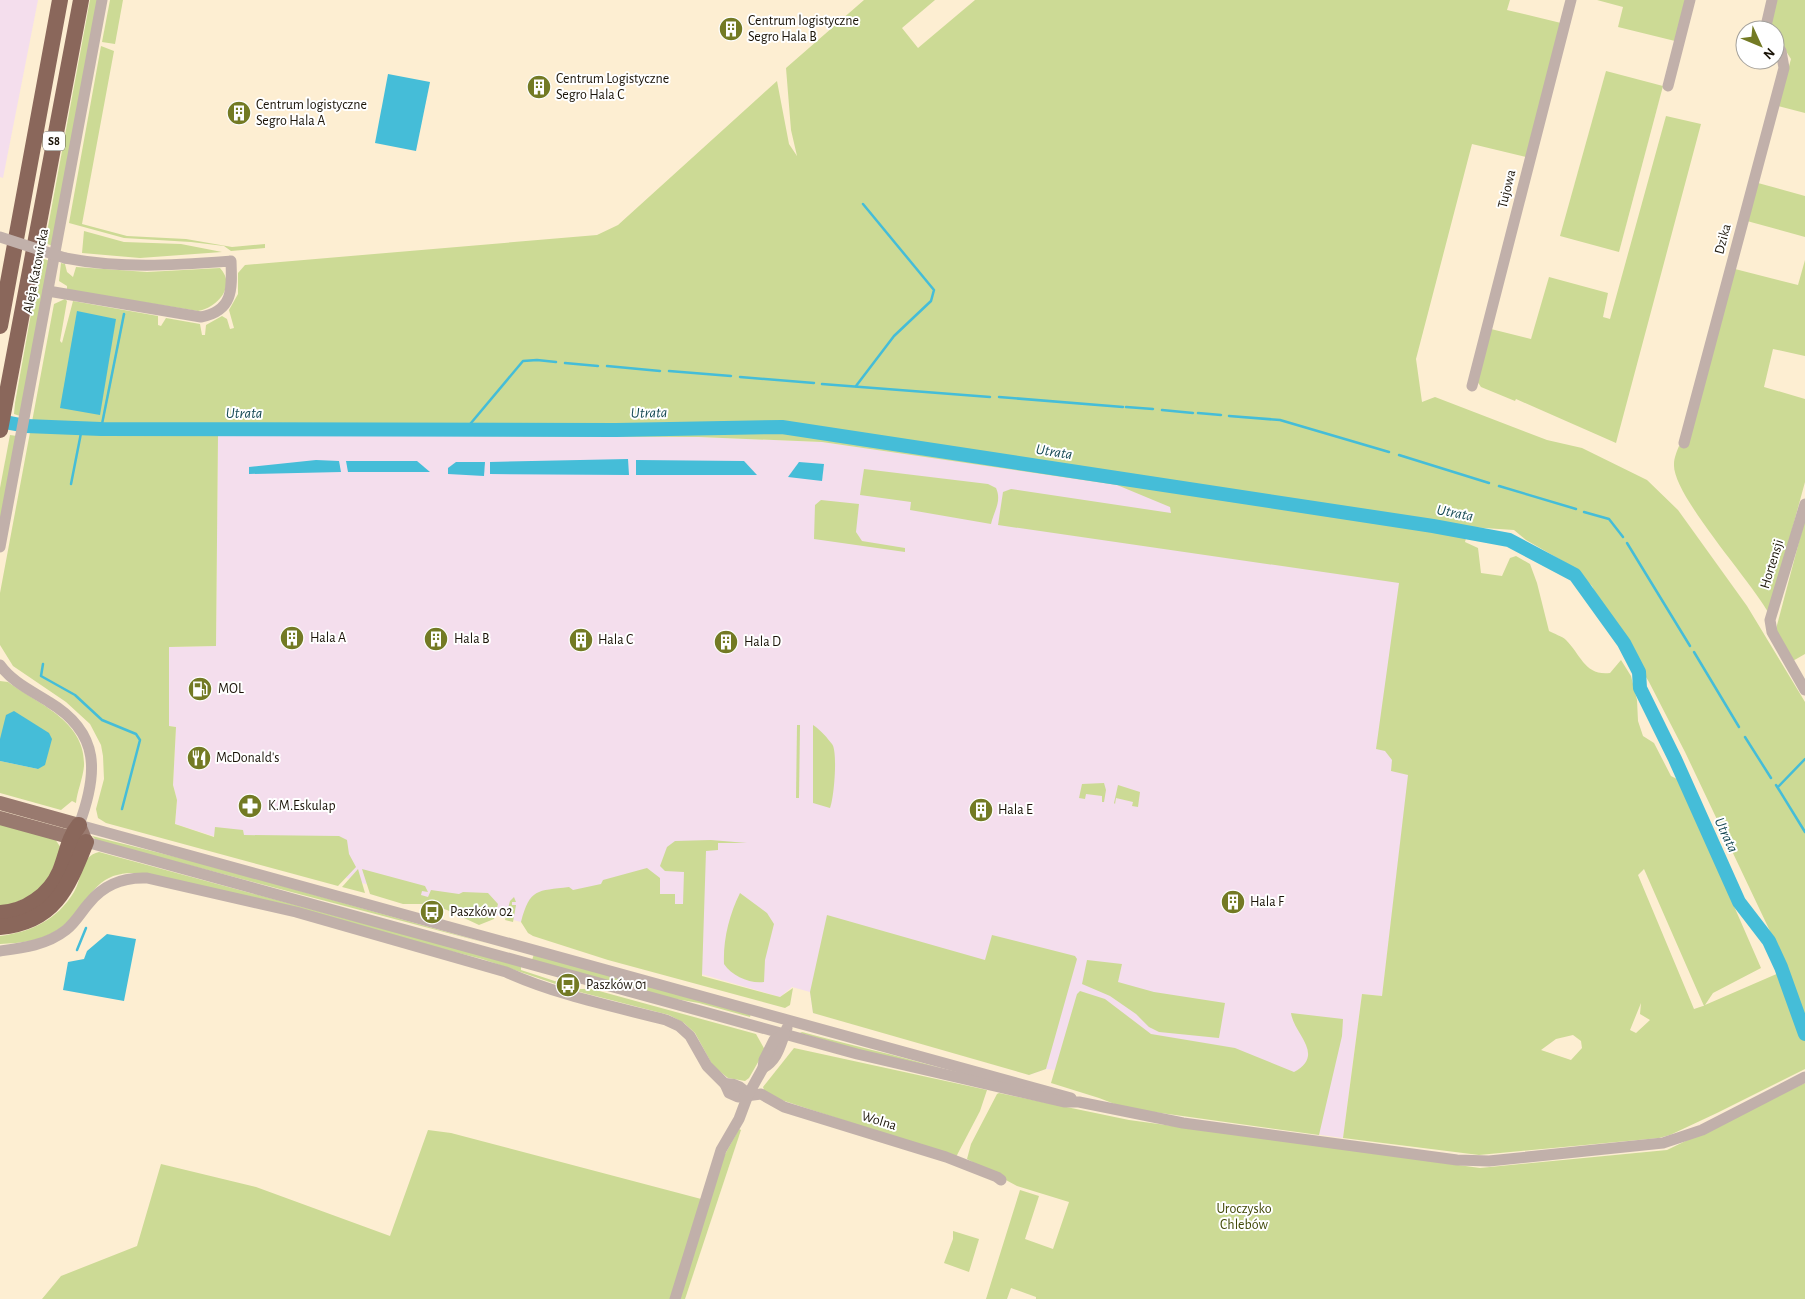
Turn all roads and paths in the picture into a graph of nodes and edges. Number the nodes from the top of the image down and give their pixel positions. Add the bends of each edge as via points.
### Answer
1 (60, 0) edge
2 (81, 0) edge
3 (102, 0) edge
4 (1571, 0) edge
5 (1690, 0) edge
6 (1772, 0) edge
7 (1767, 20) edge
8 (1783, 70) edge
9 (1668, 86) dead end
10 (0, 237) edge
11 (48, 290) junction
12 (0, 326) edge
13 (1472, 386) dead end
14 (0, 430) edge
15 (1684, 443) dead end
16 (1805, 504) edge
17 (0, 547) edge
18 (0, 665) edge
19 (1805, 690) edge
20 (0, 803) edge
21 (0, 818) edge
22 (78, 834) junction
23 (0, 913) edge
24 (0, 927) edge
25 (0, 951) edge
26 (790, 1021) junction
27 (785, 1034) junction
28 (1805, 1078) edge
29 (748, 1094) junction
30 (1079, 1102) junction
31 (1001, 1180) dead end
32 (675, 1299) edge

1 - 12 highway, S8
2 - 14 highway, S8
3 - 11 street, Aleja Katowicka
4 - 13 street, Tujowa
5 - 9 street
6 - 7 street
8 - 15 street, Dzika
10 - 11 street, bridge via 94,264 133,266 231,260 231,292 220,309 201,318
11 - 17 street, Aleja Katowicka
16 - 19 street, Hortensji via 1772,613 1772,632
18 - 22 street via 20,684 70,716 86,738 92,757 92,776
20 - 22 main road
21 - 22 main road
22 - 23 highway via 59,873 44,893 26,907
22 - 24 highway via 71,878 52,905 25,922
22 - 26 street
22 - 27 street
25 - 29 street, Wolna via 35,945 53,938 66,930 89,902 109,885 132,878 147,878 296,912 506,972 560,992 666,1020 690,1036 706,1066 729,1093 738,1097
26 - 27 street
26 - 30 street via 1052,1091
27 - 29 street via 776,1056 763,1068
27 - 30 street via 975,1083 1064,1102
28 - 30 street via 1702,1130 1671,1141 1488,1161 1457,1160 1183,1123
29 - 31 street, Wolna via 761,1094 788,1109 958,1161
29 - 32 street via 739,1120 721,1150

